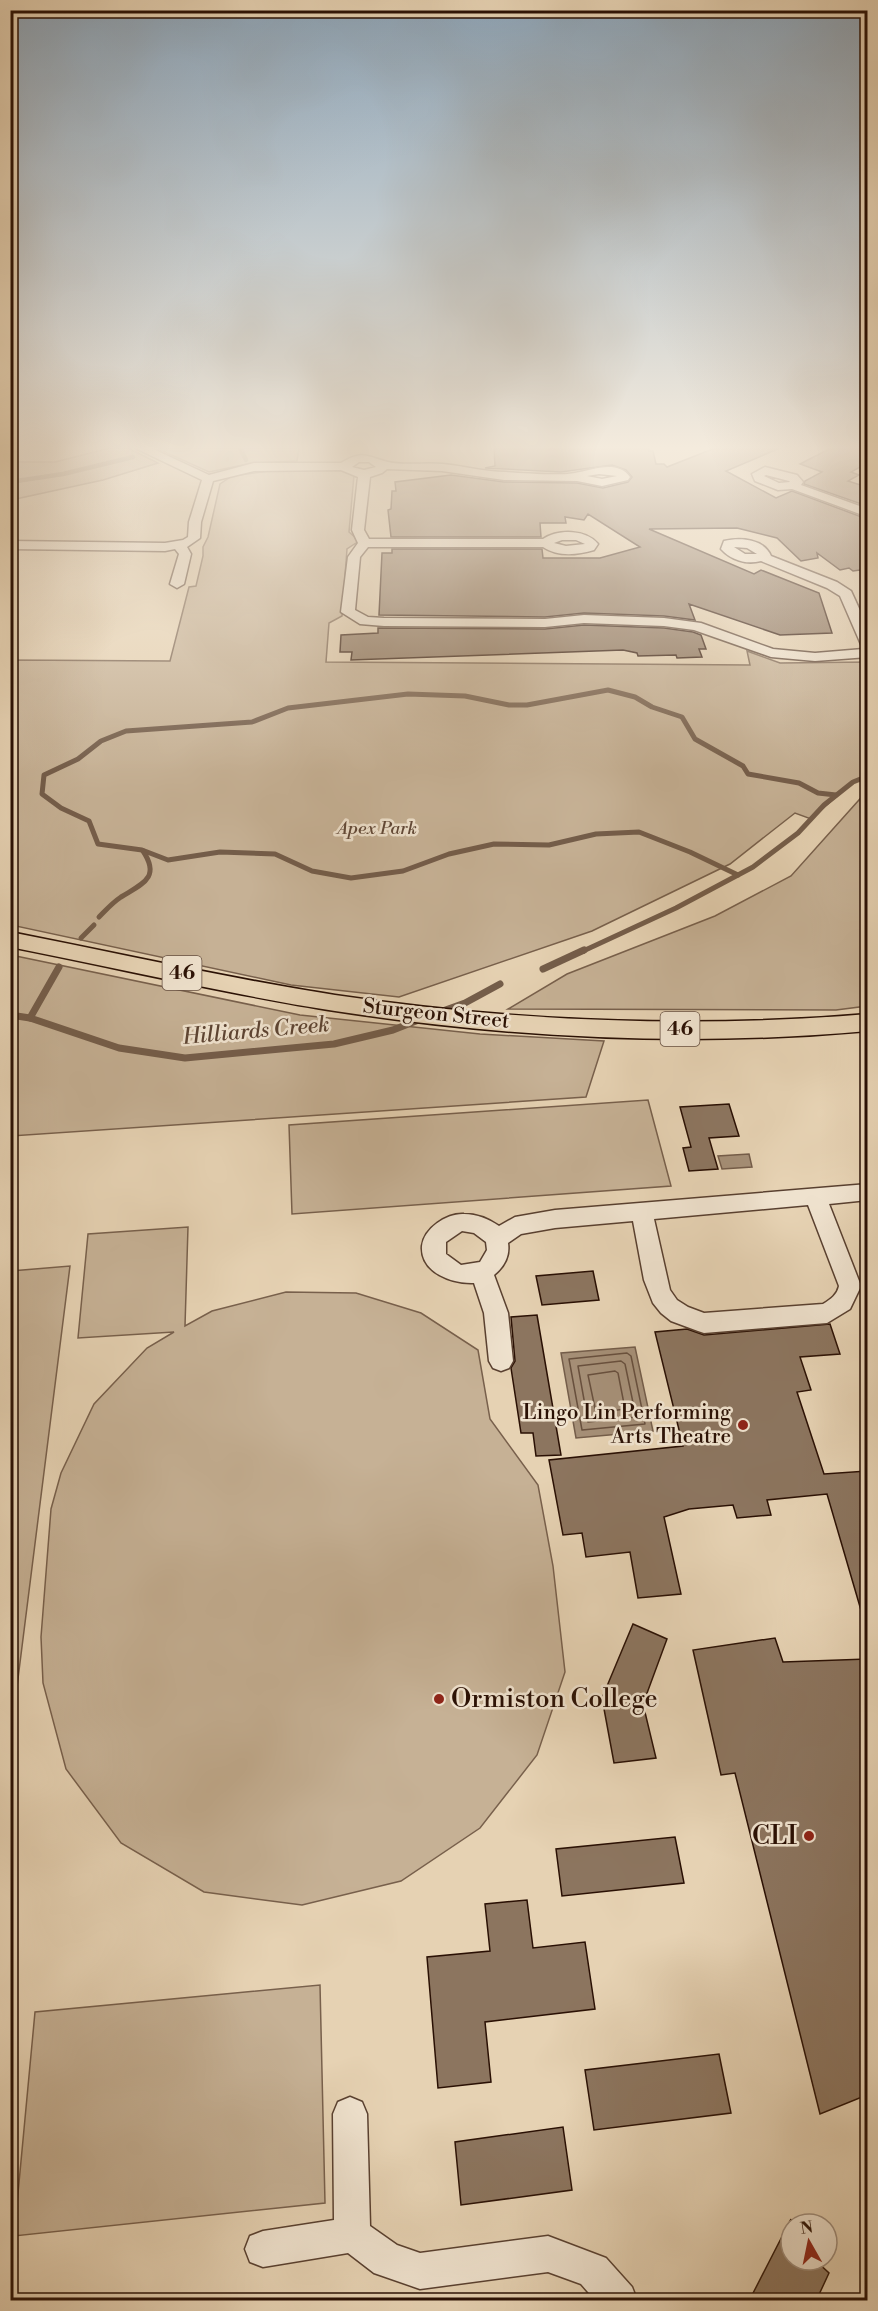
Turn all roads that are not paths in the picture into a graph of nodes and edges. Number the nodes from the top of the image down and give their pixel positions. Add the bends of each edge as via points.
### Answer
1 (185, 556) edge
2 (355, 556) edge
3 (762, 557) dead end
4 (177, 584) dead end
5 (867, 646) edge
6 (867, 653) edge
7 (10, 939) edge
8 (867, 1022) edge
9 (867, 1192) edge
10 (816, 1197) junction
11 (642, 1212) junction
12 (498, 1239) junction
13 (481, 1271) junction
14 (501, 1361) dead end
15 (350, 2114) dead end
16 (352, 2235) junction
17 (263, 2249) dead end
18 (619, 2301) edge

1 - 4 street
2 - 6 street via 348,612 365,621 664,622 696,626 771,653 815,657
3 - 5 street via 846,594
7 - 8 main road, Sturgeon Street / 46 via 285,994 493,1021 652,1029
9 - 10 street
10 - 11 street
10 - 11 street via 850,1287 849,1296 827,1313 704,1323 690,1320 674,1311 660,1295
11 - 12 street via 515,1226
12 - 13 street via 497,1258
12 - 13 street via 483,1225 462,1221 451,1224 436,1237 434,1255 448,1270 470,1274
13 - 14 street via 496,1313
15 - 16 street
16 - 17 street
16 - 18 street via 387,2259 420,2271 548,2254 593,2271

